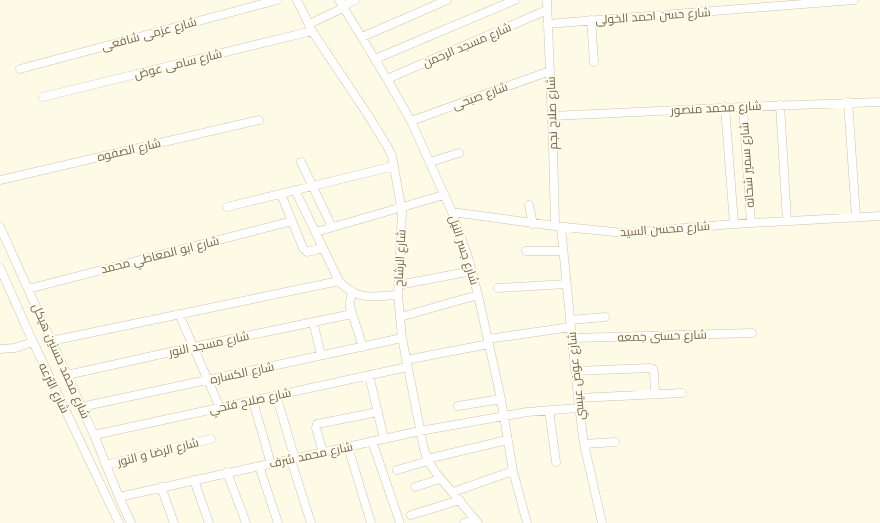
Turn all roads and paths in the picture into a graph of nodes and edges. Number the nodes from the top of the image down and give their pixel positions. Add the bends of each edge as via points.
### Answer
1 (277, 0) edge
2 (297, 0) edge
3 (355, 0) edge
4 (447, 0) edge
5 (515, 0) edge
6 (547, 0) edge
7 (854, 0) edge
8 (341, 5) edge
9 (547, 10) junction
10 (591, 20) junction
11 (547, 24) junction
12 (310, 28) junction
13 (362, 37) junction
14 (375, 59) junction
15 (594, 62) dead end
16 (20, 69) dead end
17 (550, 70) junction
18 (387, 79) junction
19 (43, 97) dead end
20 (848, 102) junction
21 (880, 102) edge
22 (780, 105) junction
23 (743, 107) junction
24 (725, 108) junction
25 (552, 116) junction
26 (259, 120) dead end
27 (411, 121) junction
28 (459, 153) dead end
29 (301, 162) dead end
30 (430, 162) junction
31 (394, 166) junction
32 (0, 180) edge
33 (313, 186) junction
34 (296, 190) junction
35 (281, 194) junction
36 (444, 195) junction
37 (529, 205) dead end
38 (228, 207) dead end
39 (402, 208) junction
40 (452, 212) junction
41 (880, 216) edge
42 (856, 217) junction
43 (292, 221) junction
44 (787, 221) junction
45 (751, 223) junction
46 (533, 224) junction
47 (734, 224) junction
48 (0, 227) edge
49 (558, 227) junction
50 (332, 228) junction
51 (316, 232) junction
52 (323, 248) junction
53 (526, 251) dead end
54 (563, 251) junction
55 (472, 271) junction
56 (1, 272) edge
57 (339, 280) junction
58 (566, 284) junction
59 (398, 285) junction
60 (498, 288) dead end
61 (28, 289) junction
62 (352, 292) junction
63 (398, 295) junction
64 (478, 295) junction
65 (179, 314) junction
66 (352, 314) junction
67 (400, 317) junction
68 (605, 317) dead end
69 (314, 322) junction
70 (571, 323) junction
71 (752, 333) dead end
72 (402, 338) junction
73 (572, 338) junction
74 (51, 341) junction
75 (32, 342) junction
76 (489, 342) junction
77 (193, 347) junction
78 (363, 347) junction
79 (0, 350) edge
80 (322, 356) junction
81 (406, 364) junction
82 (575, 371) junction
83 (67, 375) junction
84 (369, 375) junction
85 (208, 380) junction
86 (682, 393) dead end
87 (655, 394) junction
88 (276, 396) junction
89 (578, 398) junction
90 (501, 399) junction
91 (253, 400) junction
92 (458, 406) dead end
93 (81, 407) junction
94 (220, 408) junction
95 (579, 408) junction
96 (550, 410) junction
97 (378, 412) junction
98 (503, 416) junction
99 (420, 431) junction
100 (94, 435) junction
101 (211, 439) dead end
102 (384, 439) junction
103 (507, 440) junction
104 (372, 441) junction
105 (615, 442) dead end
106 (584, 444) junction
107 (348, 447) junction
108 (323, 453) junction
109 (293, 460) junction
110 (428, 460) junction
111 (556, 462) dead end
112 (271, 464) junction
113 (106, 465) junction
114 (259, 466) junction
115 (397, 470) dead end
116 (513, 471) junction
117 (227, 472) junction
118 (440, 479) junction
119 (194, 480) junction
120 (415, 486) dead end
121 (161, 487) junction
122 (453, 492) junction
123 (119, 497) junction
124 (460, 500) junction
125 (411, 515) dead end
126 (477, 521) edge
127 (119, 523) edge
128 (131, 523) edge
129 (174, 523) edge
130 (209, 523) edge
131 (246, 523) edge
132 (278, 523) edge
133 (311, 523) edge
134 (371, 523) edge
135 (400, 523) edge
136 (464, 523) edge
137 (527, 523) edge
138 (602, 523) edge

1 - 16 street, شارع عزمى شافعى
2 - 12 street, شارع الرشاح
3 - 8 street, شارع سامى عوض
4 - 13 street
5 - 14 street
6 - 9 street, شارع صلاح نجم
7 - 10 street, شارع حسن احمد الخولى
8 - 12 street, شارع سامى عوض
8 - 13 street, شارع جسر النيل
9 - 11 street, شارع صلاح نجم
9 - 18 street, شارع مسجد الرحمن
10 - 11 street, شارع حسن احمد الخولى
10 - 15 street
11 - 17 street, شارع صلاح نجم
12 - 19 street, شارع سامى عوض
12 - 31 street, شارع الرشاح via 387,146
13 - 14 street, شارع جسر النيل
14 - 18 street, شارع جسر النيل
17 - 25 street, شارع صلاح نجم
17 - 27 street, شارع صبحى
18 - 27 street, شارع جسر النيل
20 - 21 street, شارع محمد منصور
20 - 22 street, شارع محمد منصور
20 - 42 street
22 - 23 street, شارع محمد منصور
22 - 44 street
23 - 24 street, شارع محمد منصور
23 - 45 street, شارع سمير شحاته
24 - 25 street, شارع محمد منصور
24 - 47 street
25 - 49 street, شارع صلاح نجم
26 - 32 street, شارع الصفوه
27 - 30 street, شارع جسر النيل
28 - 30 street
29 - 33 street
30 - 36 street, شارع جسر النيل
31 - 33 street
31 - 39 street, شارع الرشاح
33 - 34 street
33 - 50 street
34 - 35 street
34 - 51 street
35 - 38 street
35 - 43 street
36 - 39 street
36 - 40 street, شارع جسر النيل
37 - 46 street
39 - 50 street
39 - 59 street, شارع الرشاح
40 - 46 street, شارع محسن السيد
40 - 55 street, شارع جسر النيل
41 - 42 street, شارع محسن السيد
42 - 44 street, شارع محسن السيد
43 - 52 street via 304,250 307,252
43 - 61 street, شارع ابو المعاطي محمد
44 - 45 street, شارع محسن السيد
45 - 47 street, شارع محسن السيد
46 - 49 street, شارع محسن السيد
47 - 49 street, شارع محسن السيد via 624,233
48 - 61 street, شارع محمد حسنين هيكل
49 - 54 street, شارع عوض عيسي
50 - 51 street
51 - 52 street
52 - 57 street
53 - 54 street
54 - 58 street, شارع عوض عيسي
55 - 59 street
55 - 64 street, شارع جسر النيل
56 - 75 street, شارع الترعه
57 - 62 street
57 - 65 street
58 - 60 street
58 - 70 street, شارع عوض عيسي
59 - 63 street, شارع الرشاح
61 - 74 street, شارع محمد حسنين هيكل
62 - 63 street via 364,297
62 - 66 street via 349,304
63 - 67 street, شارع الرشاح
64 - 67 street
64 - 76 street, شارع جسر النيل
65 - 74 street
65 - 77 street
66 - 69 street, شارع مسجد النور
66 - 78 street
67 - 72 street, شارع الرشاح
68 - 70 street, شارع صلاح فتحي
69 - 77 street, شارع مسجد النور
69 - 80 street
70 - 73 street, شارع عوض عيسي
70 - 76 street, شارع صلاح فتحي
71 - 73 street, شارع حسنى جمعه
72 - 78 street, شارع الكساره
72 - 81 street, شارع الرشاح
73 - 82 street, شارع عوض عيسي
74 - 83 street, شارع محمد حسنين هيكل
75 - 79 street
75 - 127 street, شارع الترعه
76 - 81 street, شارع صلاح فتحي
76 - 90 street, شارع جسر النيل
77 - 83 street, شارع مسجد النور
77 - 85 street
78 - 80 street, شارع الكساره
80 - 85 street, شارع الكساره
81 - 84 street, شارع صلاح فتحي
81 - 99 street, شارع الرشاح
82 - 87 street via 651,368 654,372
82 - 89 street, شارع عوض عيسي
83 - 93 street, شارع محمد حسنين هيكل
84 - 88 street, شارع صلاح فتحي
84 - 97 street
85 - 93 street, شارع الكساره
85 - 94 street
86 - 87 street
87 - 89 street
88 - 91 street, شارع صلاح فتحي
88 - 109 street
89 - 95 street, شارع عوض عيسي
90 - 92 street
90 - 98 street, شارع جسر النيل
91 - 94 street, شارع صلاح فتحي
91 - 112 street
93 - 100 street, شارع محمد حسنين هيكل
94 - 100 street, شارع صلاح فتحي
95 - 96 street, شارع محمد شرف
95 - 106 street, شارع عوض عيسي
96 - 98 street, شارع محمد شرف
96 - 111 street
97 - 102 street
97 - 108 street via 317,424
98 - 99 street, شارع محمد شرف
98 - 103 street, شارع جسر النيل
99 - 102 street, شارع محمد شرف
99 - 110 street, شارع الرشاح
100 - 113 street, شارع محمد حسنين هيكل
101 - 113 street, شارع الرضا و النور
102 - 104 street, شارع محمد شرف
103 - 110 street
103 - 116 street, شارع جسر النيل
104 - 107 street, شارع محمد شرف
104 - 135 street
105 - 106 street
106 - 138 street, شارع عوض عيسي
107 - 108 street, شارع محمد شرف
107 - 134 street
108 - 109 street, شارع محمد شرف
109 - 112 street, شارع محمد شرف
109 - 133 street
110 - 115 street
110 - 118 street, شارع الرشاح
112 - 114 street, شارع محمد شرف
113 - 123 street, شارع محمد حسنين هيكل
114 - 117 street, شارع محمد شرف
114 - 132 street
116 - 122 street
116 - 137 street, شارع جسر النيل
117 - 119 street, شارع محمد شرف
117 - 131 street
118 - 120 street
118 - 122 street, شارع الرشاح
119 - 121 street, شارع محمد شرف
119 - 130 street
121 - 123 street, شارع محمد شرف
121 - 129 street
122 - 124 street, شارع الرشاح
123 - 128 street, شارع محمد حسنين هيكل
124 - 125 street
124 - 126 street, شارع الرشاح
126 - 136 street

